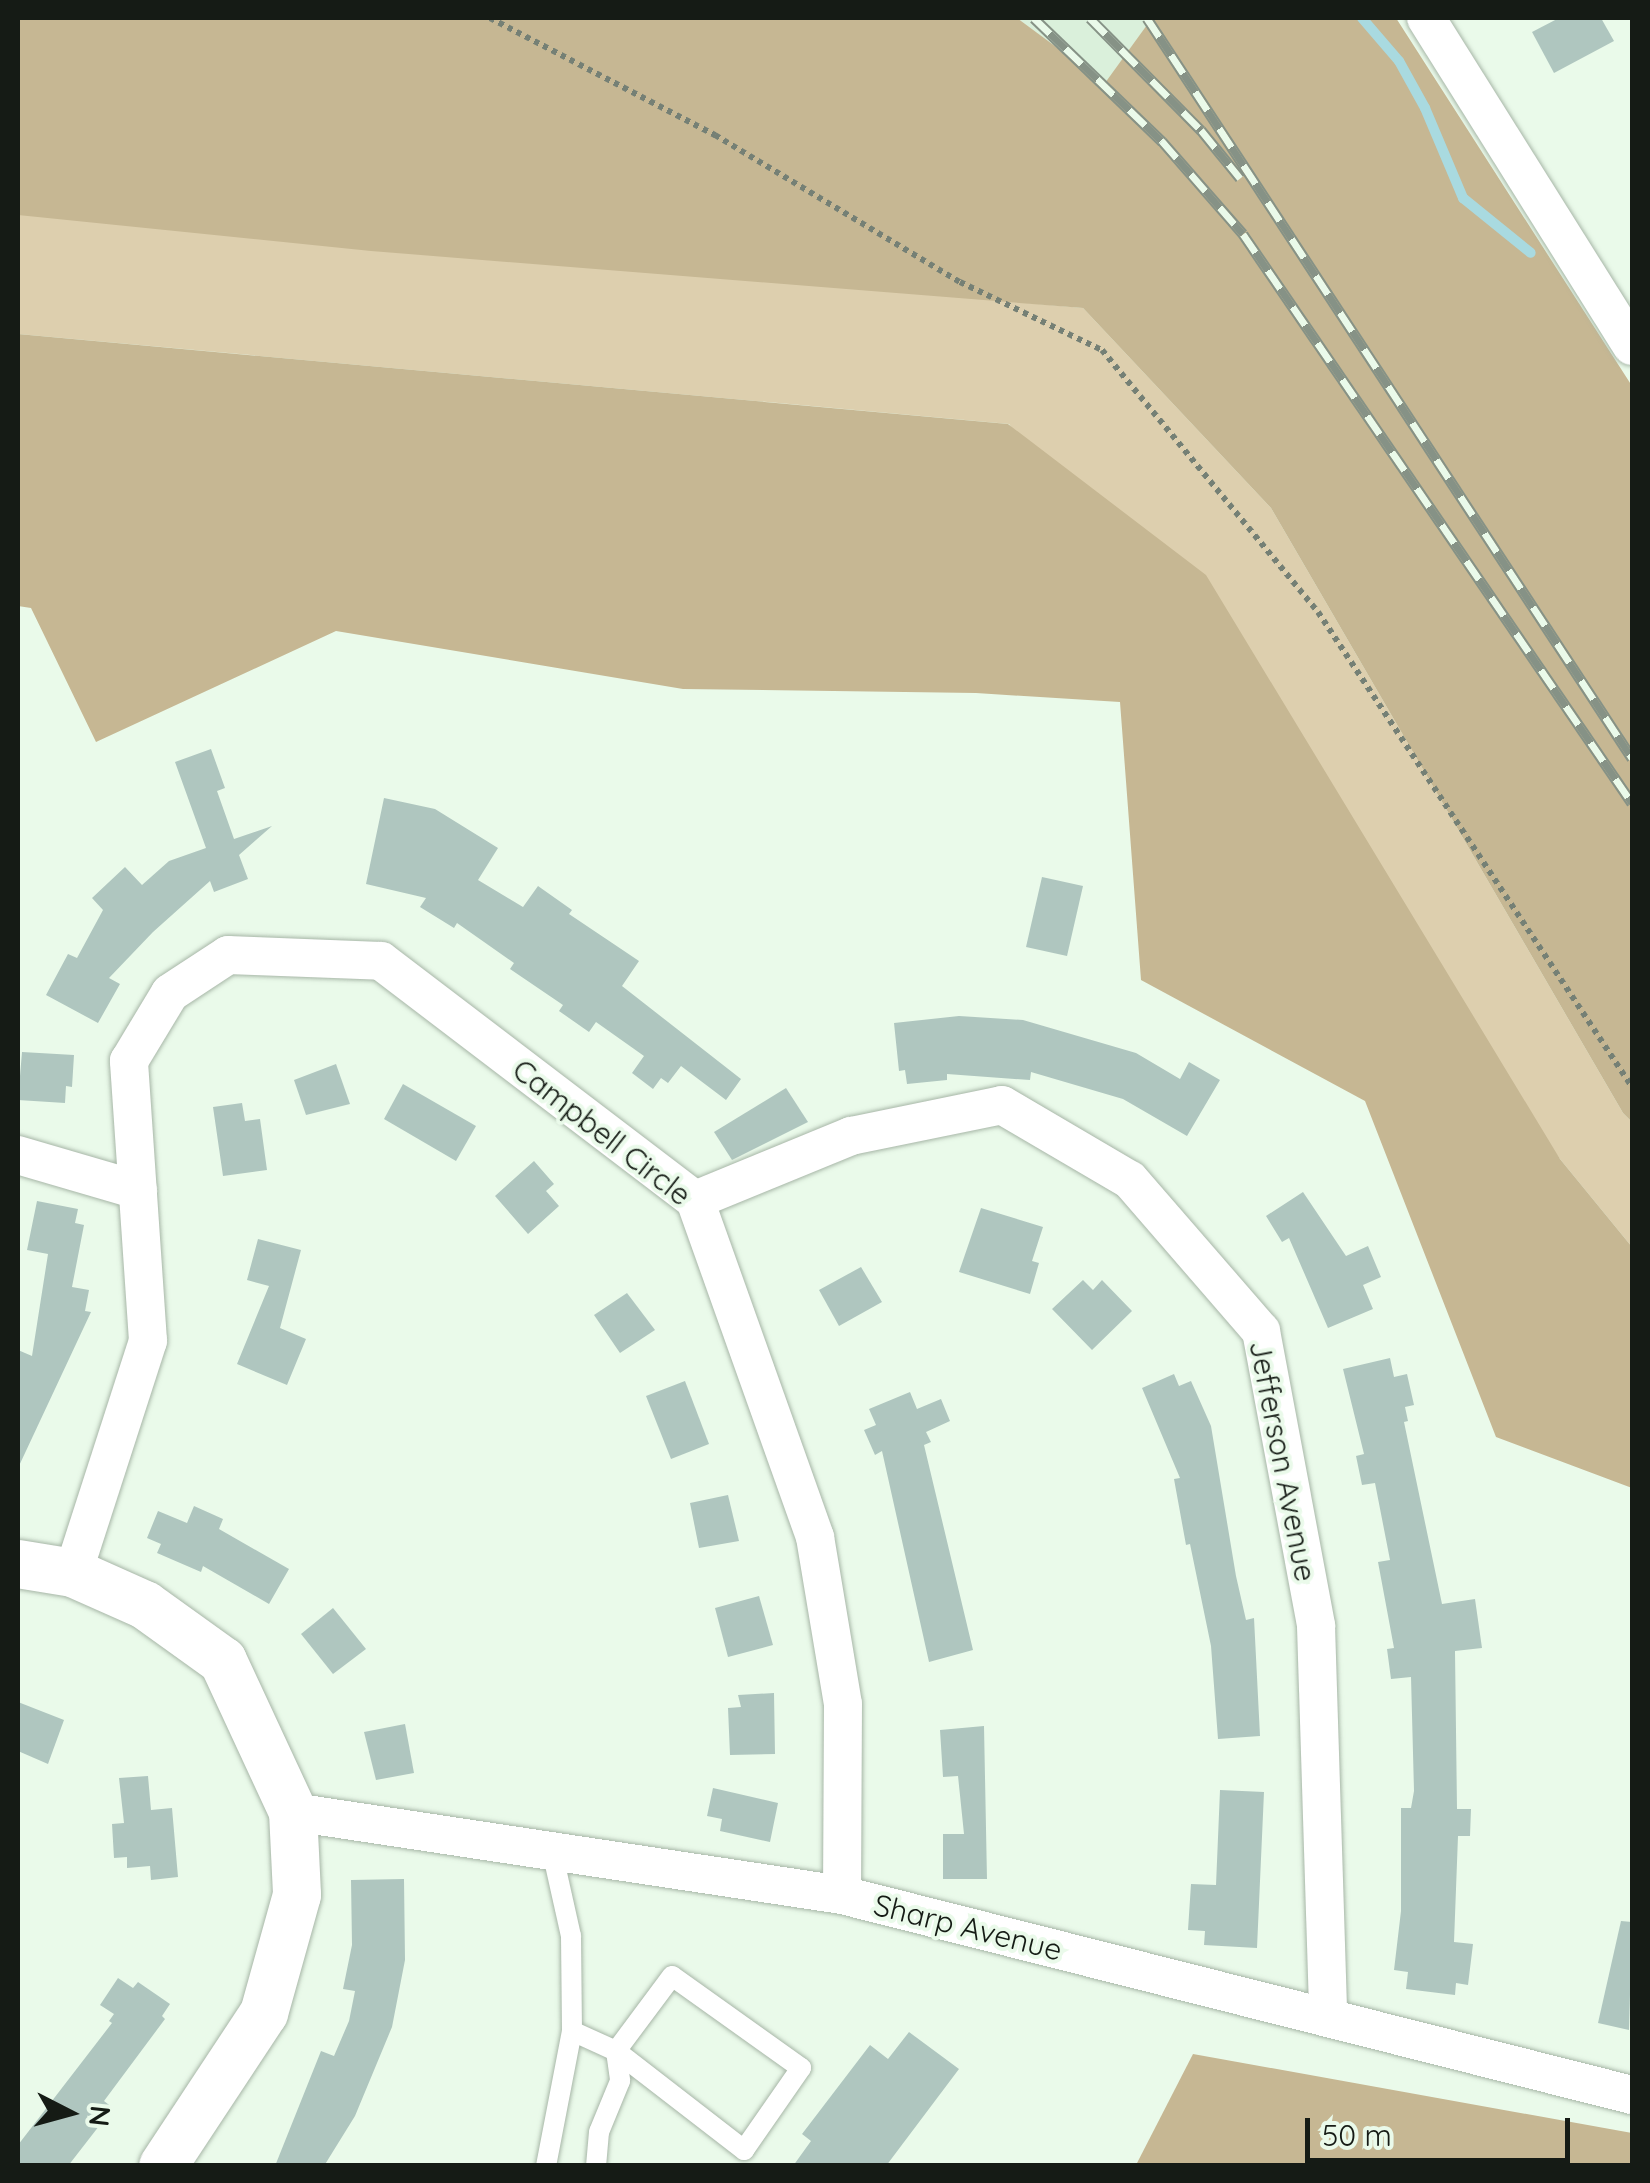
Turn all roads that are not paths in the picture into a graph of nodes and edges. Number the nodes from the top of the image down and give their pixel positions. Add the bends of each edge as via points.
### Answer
1 (1426, 18) edge
2 (1632, 346) edge
3 (18, 1155) edge
4 (138, 1190) junction
5 (696, 1200) junction
6 (18, 1564) edge
7 (73, 1574) junction
8 (293, 1812) junction
9 (552, 1851) junction
10 (842, 1895) junction
11 (1328, 2018) junction
12 (572, 2031) junction
13 (616, 2051) junction
14 (1632, 2095) edge
15 (163, 2166) edge
16 (546, 2166) edge
17 (596, 2166) edge

1 - 2 street
3 - 4 street
4 - 5 street, Campbell Circle via 129,1061 170,993 228,954 381,960
4 - 7 street, Campbell Circle via 148,1341
5 - 10 street, Campbell Circle via 815,1537 843,1704
5 - 11 street, Jefferson Avenue via 851,1136 1002,1105 1130,1180 1261,1331 1316,1626
6 - 7 street
7 - 8 street via 145,1605 223,1661
8 - 9 street, Sharp Avenue
8 - 15 street via 296,1895 264,2013
9 - 10 street, Sharp Avenue
9 - 12 lane via 572,1936
10 - 11 street, Sharp Avenue
11 - 14 street, Sharp Avenue
12 - 13 lane
12 - 16 lane
13 - 13 lane via 744,2150 802,2068 672,1976
13 - 17 lane via 620,2082 599,2132

